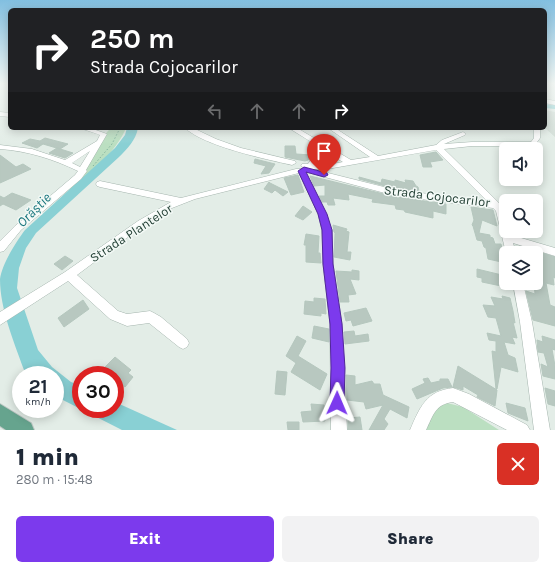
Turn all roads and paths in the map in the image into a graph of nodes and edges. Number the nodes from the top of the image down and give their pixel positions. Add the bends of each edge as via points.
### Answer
1 (90, 130) edge
2 (119, 130) edge
3 (192, 130) edge
4 (295, 130) edge
5 (334, 130) edge
6 (458, 130) edge
7 (537, 130) edge
8 (463, 134) junction
9 (100, 141) junction
10 (472, 144) junction
11 (0, 147) edge
12 (323, 147) junction
13 (440, 147) junction
14 (378, 159) junction
15 (66, 163) junction
16 (350, 163) junction
17 (92, 167) dead end
18 (300, 168) junction
19 (83, 171) junction
20 (323, 171) junction
21 (100, 184) dead end
22 (181, 201) junction
23 (496, 205) junction
24 (499, 210) edge
25 (508, 238) joint
26 (510, 246) edge
27 (0, 248) edge
28 (555, 252) edge
29 (68, 275) junction
30 (519, 290) edge
31 (0, 320) edge
32 (183, 342) dead end
33 (0, 414) edge
34 (24, 430) edge
35 (339, 430) edge
36 (418, 430) edge
37 (522, 430) edge
38 (542, 430) edge

1 - 9 street via 104,134
2 - 17 path via 109,148
3 - 18 street, Strada Cojocarilor via 232,148
4 - 12 street
5 - 14 street
6 - 8 street
7 - 10 street via 537,138 533,144
8 - 10 street
8 - 13 street via 444,141
9 - 15 street
9 - 19 street
10 - 13 street
11 - 15 street via 16,148
12 - 16 street
12 - 18 street
13 - 14 street
13 - 23 street, Strada Cojocarilor via 441,152
14 - 16 street
15 - 19 street
16 - 20 street
18 - 20 street, Strada Cojocarilor
18 - 22 street, Strada Plantelor
18 - 35 street via 327,230 328,264 336,324
19 - 27 street via 18,228
20 - 23 street, Strada Cojocarilor via 412,196
21 - 22 street
22 - 29 street, Strada Plantelor via 141,223
23 - 24 street
25 - 26 street
25 - 28 street
29 - 31 street, Strada Plantelor
29 - 32 street via 114,315 127,320 150,317
30 - 38 street
33 - 34 main road
36 - 37 street via 431,404 444,396 453,395

